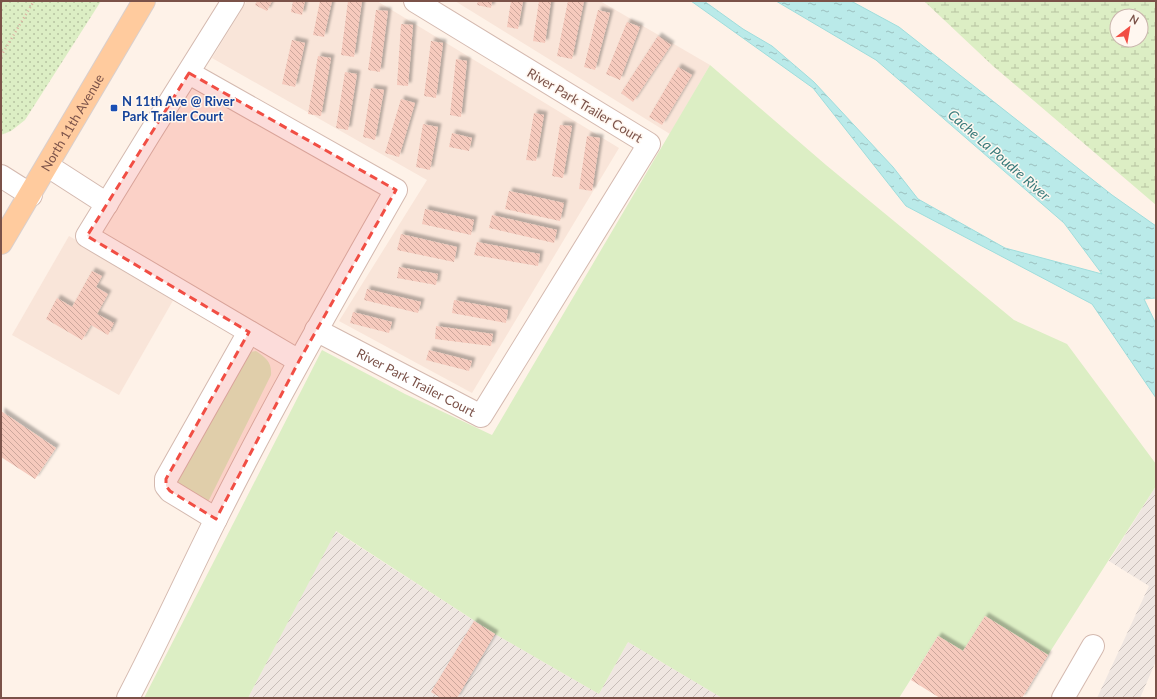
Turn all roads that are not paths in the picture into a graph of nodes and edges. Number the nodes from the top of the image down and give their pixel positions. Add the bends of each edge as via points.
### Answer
1 (144, 1) edge
2 (233, 1) edge
3 (415, 1) edge
4 (189, 73) junction
5 (48, 166) junction
6 (1, 176) edge
7 (31, 194) junction
8 (107, 204) junction
9 (1, 215) edge
10 (1, 244) edge
11 (316, 330) junction
12 (249, 332) junction
13 (298, 361) junction
14 (216, 519) junction
15 (1093, 646) dead end
16 (128, 698) edge
17 (1063, 698) edge

1 - 5 main road, North 11th Avenue
2 - 4 street
3 - 11 street, River Park Trailer Court via 649,144 481,416
4 - 8 street
4 - 11 street via 396,190
5 - 7 main road, North 11th Avenue
5 - 8 street
6 - 7 street
7 - 9 main road
7 - 10 main road, North 11th Avenue
8 - 12 street via 87,236
11 - 13 street
12 - 13 street
12 - 14 street via 166,479 166,486 170,491
13 - 14 street
14 - 16 street
15 - 17 street

